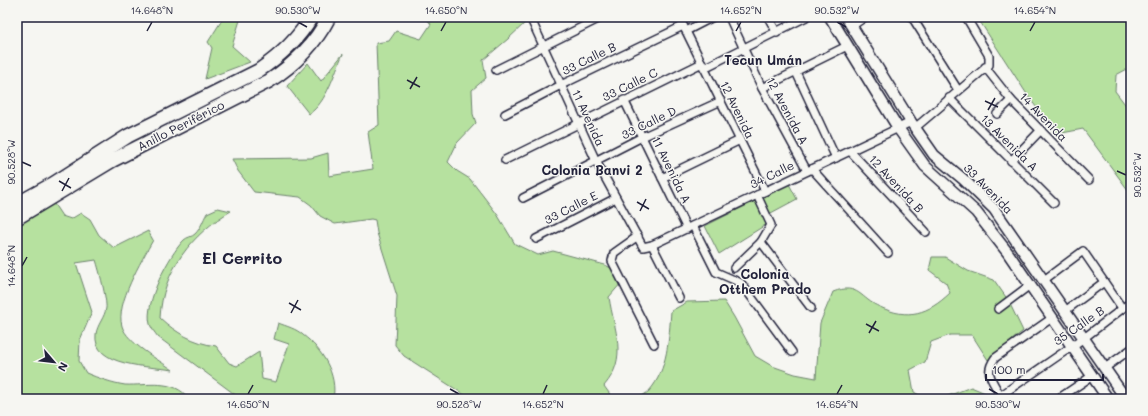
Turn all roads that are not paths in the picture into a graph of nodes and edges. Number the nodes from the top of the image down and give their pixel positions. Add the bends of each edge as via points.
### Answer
1 (311, 17) edge
2 (329, 17) edge
3 (530, 17) edge
4 (602, 17) edge
5 (679, 17) edge
6 (713, 17) edge
7 (728, 17) edge
8 (768, 17) edge
9 (806, 17) edge
10 (830, 17) edge
11 (846, 17) edge
12 (865, 17) edge
13 (912, 17) edge
14 (966, 17) edge
15 (852, 26) junction
16 (684, 28) junction
17 (776, 33) junction
18 (847, 46) junction
19 (543, 48) junction
20 (744, 50) junction
21 (703, 66) junction
22 (985, 67) junction
23 (496, 70) dead end
24 (796, 72) junction
25 (561, 85) junction
26 (762, 88) junction
27 (958, 90) junction
28 (949, 98) junction
29 (624, 100) junction
30 (1011, 100) junction
31 (721, 102) junction
32 (505, 114) dead end
33 (997, 114) dead end
34 (578, 124) junction
35 (913, 125) junction
36 (898, 128) junction
37 (1041, 130) junction
38 (642, 137) junction
39 (740, 140) junction
40 (850, 151) junction
41 (836, 158) junction
42 (505, 160) dead end
43 (596, 161) junction
44 (1011, 161) junction
45 (810, 170) junction
46 (662, 178) junction
47 (1089, 180) dead end
48 (765, 191) junction
49 (757, 195) junction
50 (523, 198) dead end
51 (616, 198) junction
52 (1054, 203) dead end
53 (17, 204) edge
54 (17, 218) edge
55 (690, 227) junction
56 (926, 232) dead end
57 (638, 236) junction
58 (536, 238) dead end
59 (761, 242) junction
60 (652, 245) junction
61 (643, 247) joint
62 (888, 253) dead end
63 (734, 268) dead end
64 (1044, 280) junction
65 (1104, 282) junction
66 (1030, 285) junction
67 (679, 298) dead end
68 (1131, 302) edge
69 (811, 308) dead end
70 (1122, 308) junction
71 (998, 309) dead end
72 (1065, 311) junction
73 (1052, 318) junction
74 (1084, 338) junction
75 (654, 344) dead end
76 (1072, 346) junction
77 (1131, 349) edge
78 (792, 352) dead end
79 (1105, 368) junction
80 (1092, 376) junction
81 (1127, 396) edge
82 (1000, 397) edge
83 (1058, 399) edge
84 (1108, 399) edge

1 - 53 highway, Anillo Periférico via 292,43 258,71 128,136
2 - 54 highway, Anillo Periférico via 311,45 283,72 256,89 217,106 113,160
3 - 19 street, 11 Avenida
4 - 19 street
5 - 16 street, 12 Avenida
6 - 16 street, 33 Calle B
7 - 20 street, 12 Avenida A
8 - 17 street
9 - 17 street, 33 Calle C
10 - 18 street, 33 Avenida
11 - 15 street, 33 Avenida
12 - 15 street
13 - 27 street
14 - 22 street, 34 Calle via 989,56 990,61
15 - 35 street, 33 Avenida
16 - 21 street, 12 Avenida
16 - 25 street, 33 Calle B
17 - 20 street, 33 Calle C
18 - 24 street
18 - 36 street, 33 Avenida
19 - 23 street
19 - 25 street, 11 Avenida
20 - 21 street, 33 Calle C
20 - 26 street, 12 Avenida A
21 - 29 street, 33 Calle C
21 - 31 street, 12 Avenida
22 - 27 street, 34 Calle
22 - 30 street, 14 Avenida
24 - 26 street
24 - 41 street
25 - 32 street, 33 Calle B
25 - 34 street, 11 Avenida
26 - 45 street, 12 Avenida A
27 - 28 street, 34 Calle
28 - 35 street, 34 Calle
28 - 44 street, 13 Avenida A
29 - 34 street, 33 Calle C
29 - 38 street, 11 Avenida A
30 - 33 street
30 - 37 street, 14 Avenida
31 - 38 street, 33 Calle D
31 - 39 street, 12 Avenida
34 - 42 street, 33 Calle C
34 - 43 street, 11 Avenida
35 - 36 street, 34 Calle
35 - 64 street, 33 Avenida via 934,154 994,210
36 - 40 street, 34 Calle
36 - 66 street, 33 Avenida via 925,166 976,212
37 - 44 street
37 - 47 street, 14 Avenida
38 - 43 street, 33 Calle D
38 - 46 street, 11 Avenida A
39 - 46 street
39 - 48 street, 12 Avenida
40 - 41 street, 34 Calle
40 - 56 street, 12 Avenida B
41 - 45 street, 34 Calle
43 - 50 street, 33 Calle D
43 - 51 street, 11 Avenida
44 - 52 street, 13 Avenida A
45 - 48 street, 34 Calle
45 - 62 street, 12 Avenida A
46 - 55 street, 11 Avenida A
48 - 49 street, 34 Calle
49 - 55 street, 34 Calle
49 - 59 street via 771,222
51 - 57 street, 11 Avenida
51 - 58 street, 33 Calle E
55 - 60 street, 34 Calle
55 - 78 street, 11 Avenida A via 716,272 741,283
57 - 61 street, 11 Avenida
57 - 75 street via 614,253 612,261
59 - 63 street
59 - 69 street
60 - 61 street, 34 Calle
60 - 67 street
64 - 65 street via 1083,251
64 - 72 street, 33 Avenida
65 - 70 street
65 - 72 street
66 - 71 street
66 - 73 street, 33 Avenida
68 - 70 street, 35 Calle B
70 - 74 street, 35 Calle B
72 - 74 street, 33 Avenida
73 - 76 street, 33 Avenida
73 - 82 street via 995,358 988,370
74 - 76 street, 35 Calle B
74 - 79 street, 33 Avenida
76 - 80 street, 33 Avenida
76 - 82 street, 35 Calle B
77 - 79 street
79 - 81 street, 33 Avenida
80 - 83 street
80 - 84 street, 33 Avenida

